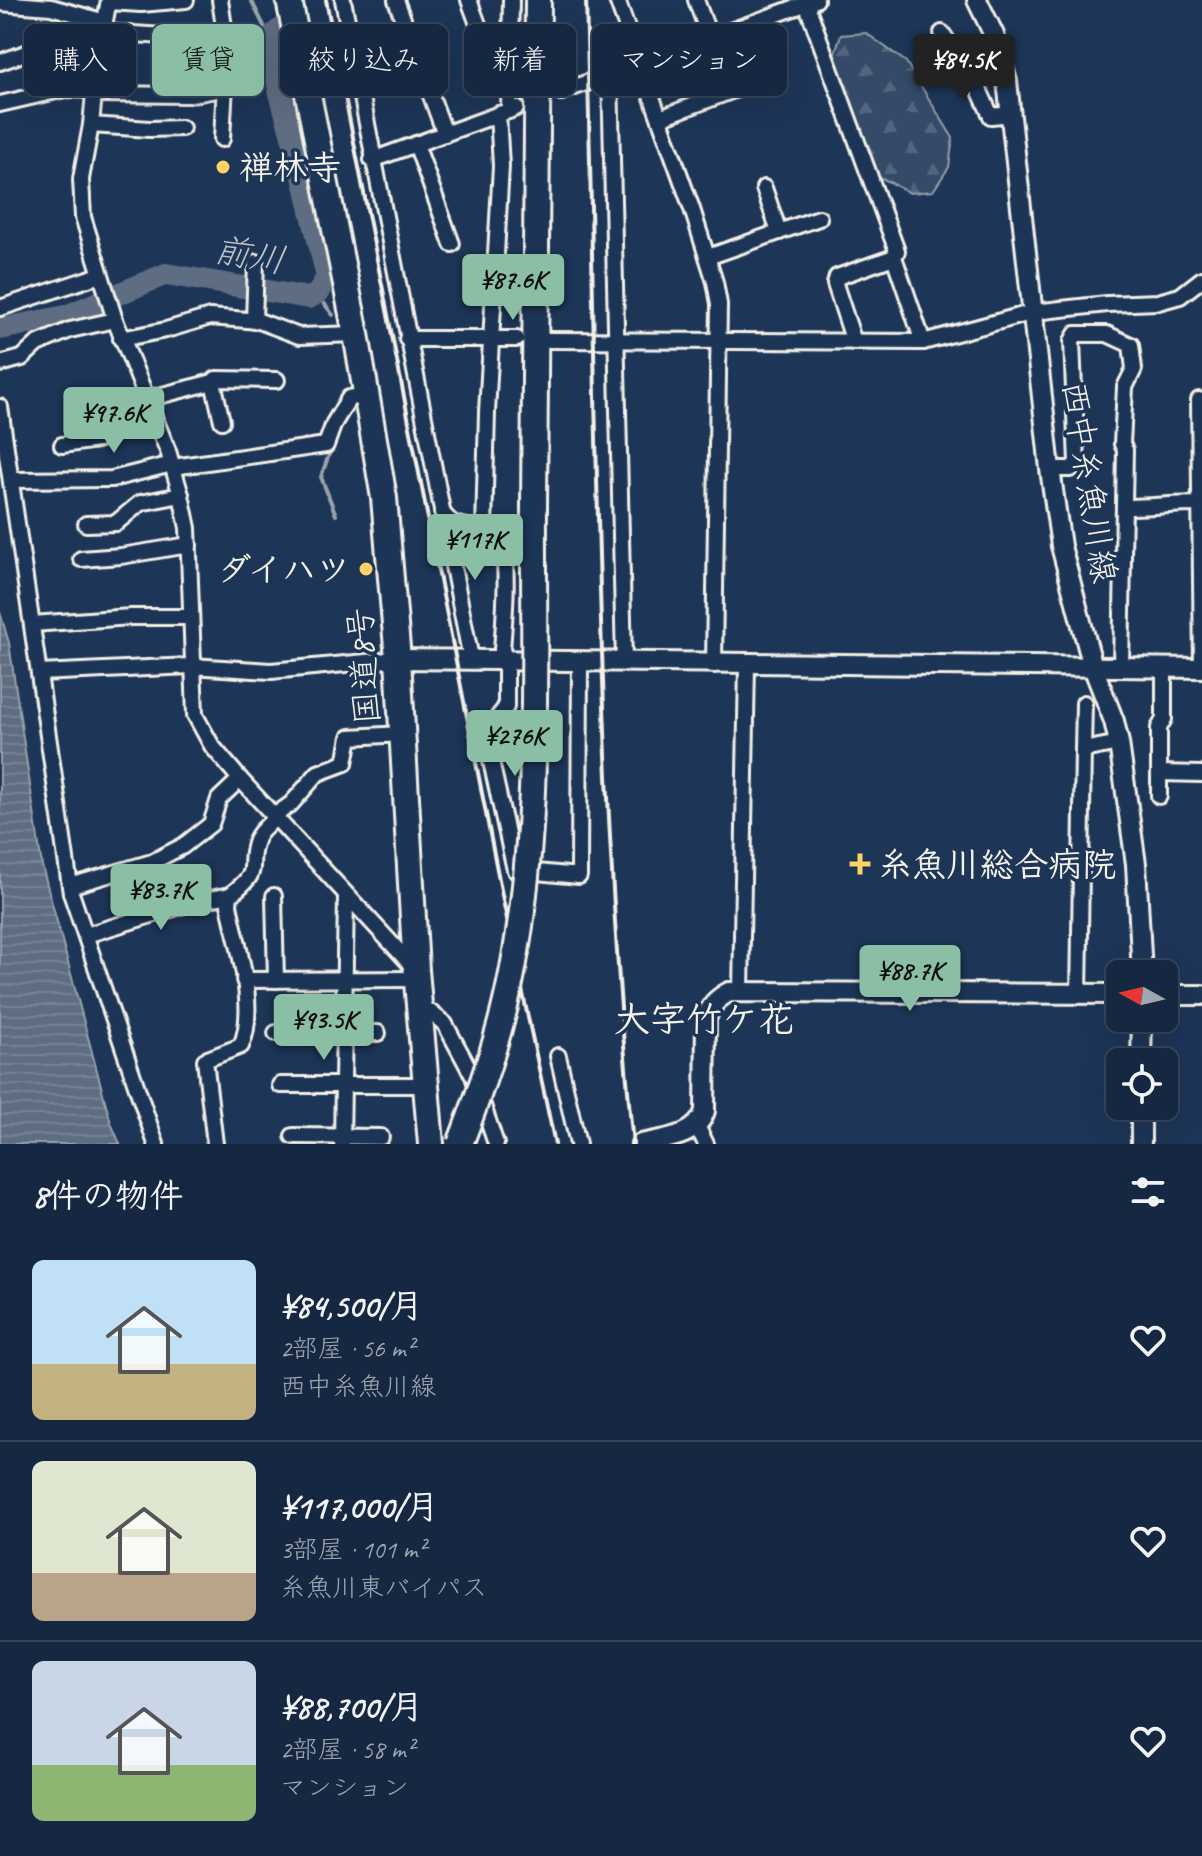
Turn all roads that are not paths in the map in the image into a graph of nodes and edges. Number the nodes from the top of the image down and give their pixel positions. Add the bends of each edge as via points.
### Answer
1 (186, 0) edge
2 (220, 0) edge
3 (289, 0) edge
4 (343, 0) edge
5 (396, 0) edge
6 (469, 0) edge
7 (511, 0) edge
8 (538, 0) edge
9 (617, 0) edge
10 (696, 0) edge
11 (977, 0) edge
12 (109, 1) edge
13 (809, 1) edge
14 (0, 3) edge
15 (85, 24) edge
16 (105, 24) edge
17 (224, 24) edge
18 (478, 24) edge
19 (626, 24) edge
20 (705, 24) edge
21 (747, 24) edge
22 (942, 33) dead end
23 (24, 54) edge
24 (0, 62) edge
25 (35, 96) edge
26 (95, 96) edge
27 (225, 96) edge
28 (610, 96) edge
29 (652, 96) edge
30 (718, 96) edge
31 (0, 104) edge
32 (507, 111) junction
33 (1012, 114) junction
34 (660, 118) junction
35 (91, 125) junction
36 (182, 128) dead end
37 (445, 134) junction
38 (222, 139) dead end
39 (416, 144) junction
40 (372, 160) junction
41 (764, 188) dead end
42 (819, 218) dead end
43 (779, 232) junction
44 (452, 244) dead end
45 (708, 257) junction
46 (894, 257) junction
47 (256, 262) dead end
48 (101, 279) junction
49 (1202, 279) edge
50 (0, 308) edge
51 (1034, 312) junction
52 (113, 315) junction
53 (254, 321) junction
54 (356, 334) junction
55 (121, 339) junction
56 (407, 339) junction
57 (493, 339) junction
58 (517, 339) dead end
59 (549, 340) dead end
60 (615, 340) junction
61 (717, 342) junction
62 (854, 342) junction
63 (923, 342) junction
64 (0, 364) edge
65 (277, 380) dead end
66 (213, 382) junction
67 (367, 395) junction
68 (147, 399) junction
69 (1199, 400) dead end
70 (0, 407) edge
71 (154, 417) junction
72 (222, 421) dead end
73 (62, 445) dead end
74 (1201, 449) edge
75 (173, 466) junction
76 (1050, 469) junction
77 (11, 480) junction
78 (181, 495) junction
79 (1124, 507) junction
80 (1201, 510) edge
81 (442, 512) junction
82 (86, 524) dead end
83 (484, 530) junction
84 (189, 545) junction
85 (81, 559) dead end
86 (191, 617) junction
87 (32, 624) junction
88 (398, 659) junction
89 (471, 659) junction
90 (506, 659) junction
91 (580, 660) junction
92 (624, 662) junction
93 (714, 665) junction
94 (747, 665) junction
95 (191, 666) junction
96 (1093, 667) junction
97 (1121, 667) junction
98 (1164, 668) junction
99 (1202, 668) edge
100 (39, 673) junction
101 (1084, 703) dead end
102 (402, 734) junction
103 (1119, 743) junction
104 (1083, 750) junction
105 (1159, 773) junction
106 (1202, 774) edge
107 (240, 779) junction
108 (1159, 796) dead end
109 (274, 817) junction
110 (70, 886) junction
111 (230, 895) junction
112 (346, 895) junction
113 (274, 896) dead end
114 (86, 935) junction
115 (1141, 960) edge
116 (417, 975) junction
117 (244, 980) junction
118 (276, 980) junction
119 (344, 980) junction
120 (741, 991) junction
121 (1079, 994) junction
122 (1106, 994) edge
123 (1178, 995) edge
124 (1202, 995) edge
125 (420, 1004) junction
126 (276, 1033) dead end
127 (344, 1033) junction
128 (378, 1033) dead end
129 (558, 1056) dead end
130 (280, 1085) dead end
131 (426, 1085) junction
132 (343, 1086) junction
133 (1141, 1120) edge
134 (697, 1126) junction
135 (293, 1136) dead end
136 (381, 1137) dead end
137 (342, 1140) edge
138 (156, 1144) edge
139 (215, 1144) edge
140 (431, 1144) edge
141 (460, 1144) edge
142 (496, 1144) edge
143 (578, 1144) edge
144 (641, 1144) edge
145 (706, 1144) edge
146 (1141, 1144) edge

1 - 12 street
2 - 17 street
3 - 54 highway, 国道8号
4 - 40 street
5 - 37 street
6 - 18 street
7 - 32 street
8 - 141 highway, bridge via 533,742 524,883 508,994
9 - 19 street
10 - 20 street
11 - 33 street, 西中糸魚川線 via 1002,58
12 - 16 street
13 - 21 street
13 - 46 street via 897,251
14 - 15 street via 51,7
22 - 33 street via 991,116
23 - 24 street
25 - 31 street
26 - 35 street
27 - 38 street
28 - 60 street
29 - 34 street
30 - 34 street
32 - 37 street
32 - 57 street
33 - 51 street, 西中糸魚川線
34 - 45 street
35 - 36 street
35 - 48 street via 81,179 83,217
37 - 39 street
39 - 40 street
39 - 44 street
40 - 56 street
41 - 43 street
42 - 43 street
43 - 45 street
45 - 61 street via 719,304
46 - 62 street via 837,277
46 - 63 street
47 - 53 street
48 - 50 street
48 - 52 street
49 - 51 street via 1180,296 1158,302
51 - 63 street
51 - 76 street, 西中糸魚川線
52 - 55 street
52 - 64 street
53 - 54 street via 299,336
53 - 55 street via 210,317
54 - 67 highway, 国道8号
55 - 68 street
56 - 57 street
56 - 81 street
57 - 58 street
57 - 83 street
59 - 60 street
60 - 61 street
60 - 92 street
61 - 62 street
61 - 93 street
62 - 63 street
65 - 66 street
66 - 68 street
66 - 72 street
67 - 75 street via 349,398 326,445
67 - 88 highway, 国道8号 via 384,498
68 - 71 street
69 - 74 street
70 - 77 street
71 - 73 street via 121,426 97,440
71 - 75 street
74 - 80 street
75 - 77 street via 112,479
75 - 78 street
76 - 79 street via 1071,469 1077,463 1072,341 1076,334 1107,334 1131,345 1134,369 1125,387 1122,444
76 - 96 street, 西中糸魚川線 via 1061,546
77 - 87 street
78 - 82 street via 140,503 116,523
78 - 84 street
79 - 80 street via 1156,508 1162,503
79 - 97 street
80 - 99 street
81 - 83 street via 457,526
81 - 89 street
83 - 90 street via 498,539 504,554
84 - 85 street
84 - 86 street
86 - 87 street
86 - 95 street
87 - 100 street
88 - 89 street
88 - 95 street via 271,671
88 - 102 highway, 国道8号
89 - 90 street
90 - 91 street
90 - 91 street via 506,707 485,734 515,870 579,876
91 - 92 street
92 - 93 street
93 - 94 street
94 - 96 street
94 - 120 street
95 - 100 street
95 - 107 street via 195,715
96 - 97 street
96 - 103 street, 西中糸魚川線
97 - 98 street
98 - 99 street
98 - 105 street
100 - 110 street
101 - 104 street
102 - 109 street via 350,737 345,763 318,773
102 - 116 highway, 国道8号
103 - 104 street
103 - 115 street, 西中糸魚川線 via 1136,864
104 - 121 street
105 - 106 street
105 - 108 street
107 - 109 street
107 - 110 street via 219,799 211,824 183,846 152,862
109 - 111 street via 258,836 249,881
109 - 112 street
110 - 114 street
111 - 114 street
111 - 117 street
112 - 116 street
112 - 119 street
113 - 118 street
114 - 138 street
116 - 119 street
116 - 125 highway, 国道8号
117 - 118 street
117 - 139 street via 247,1020 241,1046 205,1060
118 - 119 street
119 - 127 street
120 - 121 street
120 - 134 street via 719,997 706,1019 705,1111
121 - 122 street
123 - 124 street
125 - 131 highway, 国道8号
125 - 142 street via 445,1024 473,1076
126 - 127 street
127 - 128 street
127 - 132 street
129 - 143 street
130 - 132 street
131 - 132 street
131 - 140 highway, 国道8号
132 - 137 street
133 - 146 street
134 - 144 street
134 - 145 street
135 - 137 street
136 - 137 street

